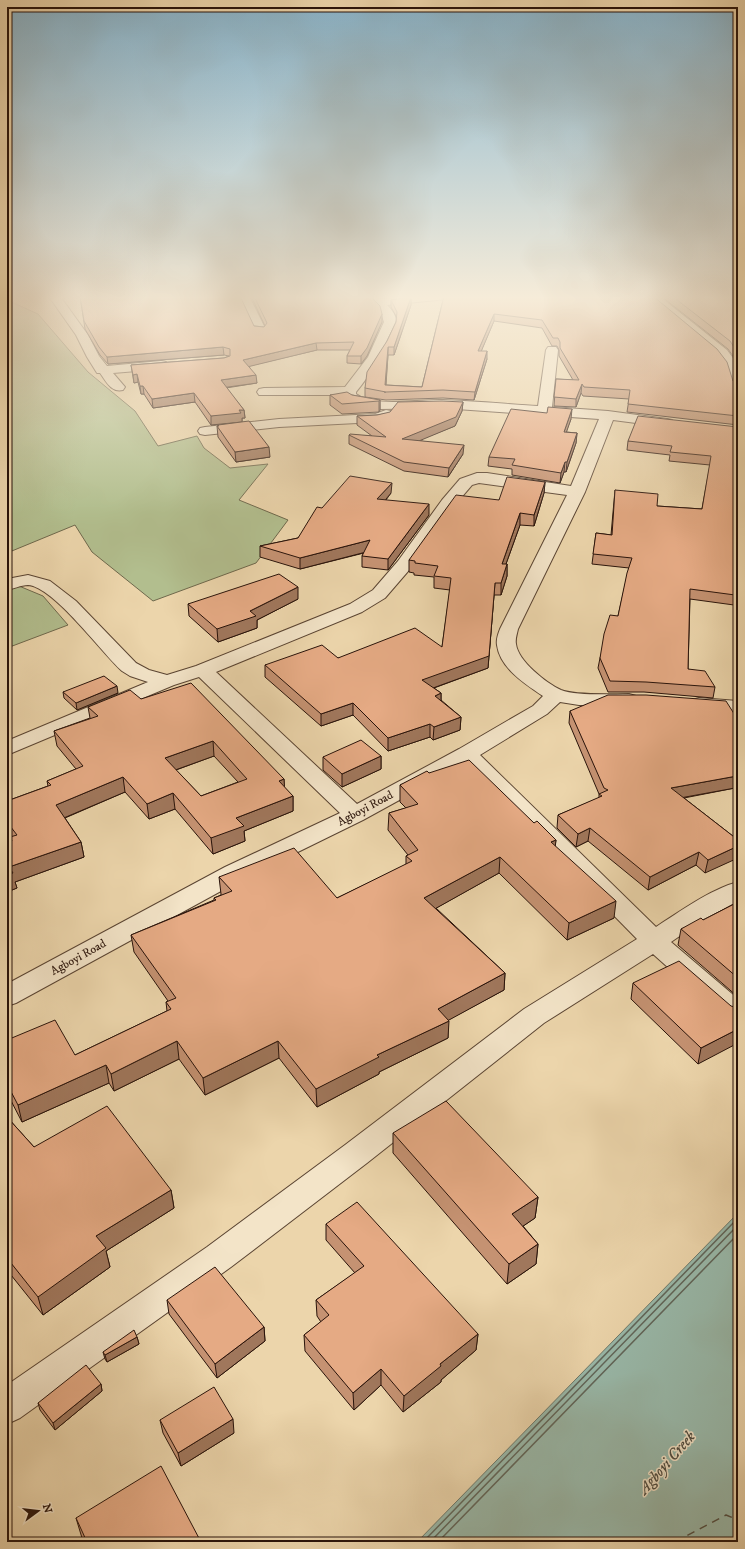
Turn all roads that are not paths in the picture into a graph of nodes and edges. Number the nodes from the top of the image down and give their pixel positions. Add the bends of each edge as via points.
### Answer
1 (122, 368) edge
2 (368, 368) edge
3 (550, 368) edge
4 (734, 368) edge
5 (102, 370) joint
6 (738, 386) edge
7 (118, 387) dead end
8 (349, 391) junction
9 (264, 392) dead end
10 (393, 406) junction
11 (544, 411) junction
12 (608, 415) junction
13 (677, 424) edge
14 (205, 431) dead end
15 (577, 492) junction
16 (7, 585) edge
17 (203, 670) junction
18 (167, 681) junction
19 (556, 695) junction
20 (651, 701) edge
21 (679, 703) edge
22 (738, 707) edge
23 (7, 749) edge
24 (467, 754) junction
25 (355, 815) junction
26 (738, 890) edge
27 (654, 941) junction
28 (7, 996) edge
29 (738, 1014) edge
30 (7, 1406) edge

1 - 5 street
2 - 8 street
3 - 11 street
4 - 6 street
5 - 7 street
8 - 9 street
8 - 10 street via 349,395 357,401
10 - 11 street via 442,404
10 - 14 street via 385,416 377,418 279,423
11 - 12 street
12 - 13 street
12 - 15 street
15 - 17 street via 487,478 466,482 379,594 356,608
15 - 19 street via 509,629 506,646 520,669
16 - 18 street via 30,580 49,587 87,622 131,669
17 - 18 street
17 - 25 street
18 - 23 street
19 - 20 street via 579,699
19 - 24 street, Agboyi Road via 540,710
21 - 22 street
24 - 25 street, Agboyi Road
24 - 27 street
25 - 28 street, Agboyi Road via 234,873
26 - 27 street via 691,916
27 - 29 street
27 - 30 street via 534,1016 219,1257

